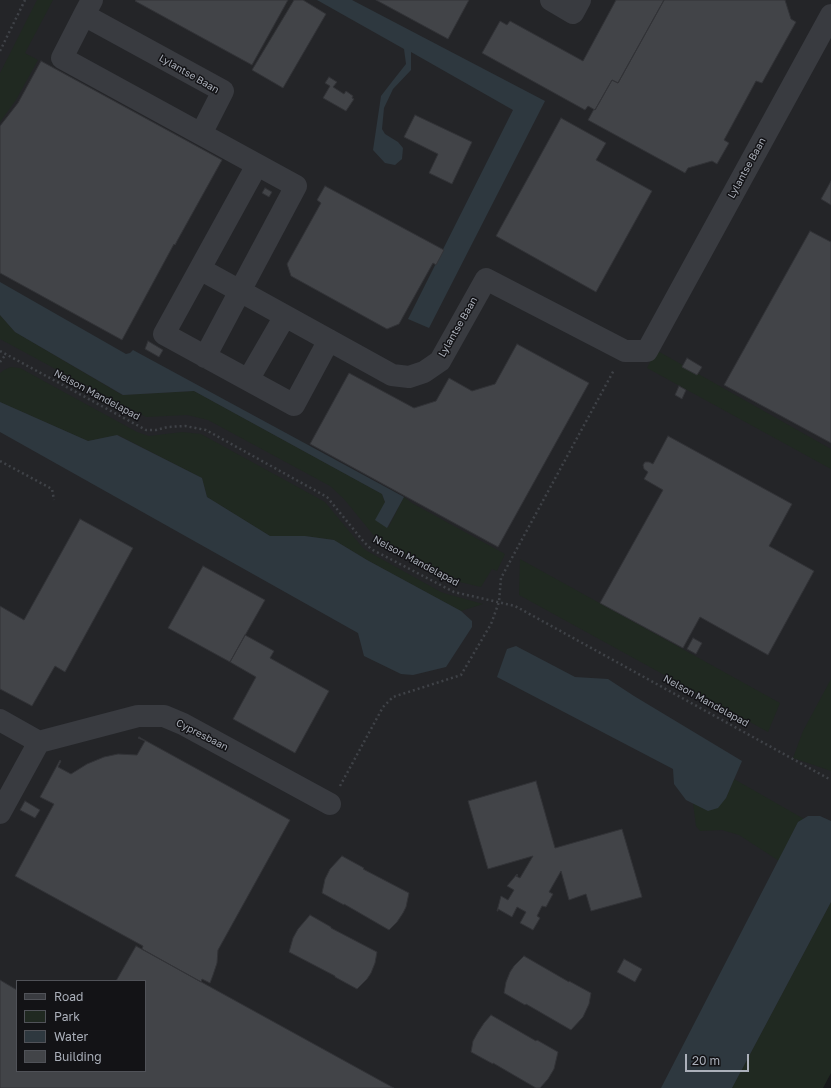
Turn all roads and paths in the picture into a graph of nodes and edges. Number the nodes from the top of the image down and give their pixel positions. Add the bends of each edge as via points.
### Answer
1 (25, 0) edge
2 (551, 0) edge
3 (576, 6) edge
4 (88, 7) edge
5 (831, 15) edge
6 (0, 51) edge
7 (201, 134) junction
8 (258, 165) junction
9 (200, 269) junction
10 (240, 291) junction
11 (285, 316) junction
12 (329, 340) junction
13 (0, 351) edge
14 (625, 351) junction
15 (6, 354) junction
16 (205, 357) junction
17 (0, 362) edge
18 (248, 380) junction
19 (0, 461) edge
20 (54, 500) dead end
21 (499, 602) junction
22 (0, 720) edge
23 (39, 742) junction
24 (831, 780) edge
25 (330, 804) joint
26 (0, 813) edge

1 - 6 path
2 - 3 street
4 - 7 street, Lylantse Baan via 223,91
4 - 7 street via 62,58
5 - 14 street, Lylantse Baan via 647,351
7 - 8 street
8 - 9 street
8 - 10 street via 296,186
9 - 10 street, Lylantse Baan
9 - 16 street via 164,334
10 - 11 street, Lylantse Baan
10 - 16 street
11 - 12 street, Lylantse Baan
11 - 18 street
12 - 14 street, Lylantse Baan via 392,374 409,377 424,372 440,361 486,278
12 - 18 street via 294,404
13 - 15 path, Nelson Mandelapad
14 - 21 path via 501,578
15 - 17 path
15 - 21 path, Nelson Mandelapad via 146,430 185,426 206,430 328,497 371,548 454,592
16 - 18 street
19 - 20 path via 52,489
21 - 24 path, Nelson Mandelapad via 515,606
21 - 25 path via 491,624 461,675 393,697 383,707
22 - 23 street
23 - 25 street, Cypresbaan via 138,716 164,716
23 - 26 street

